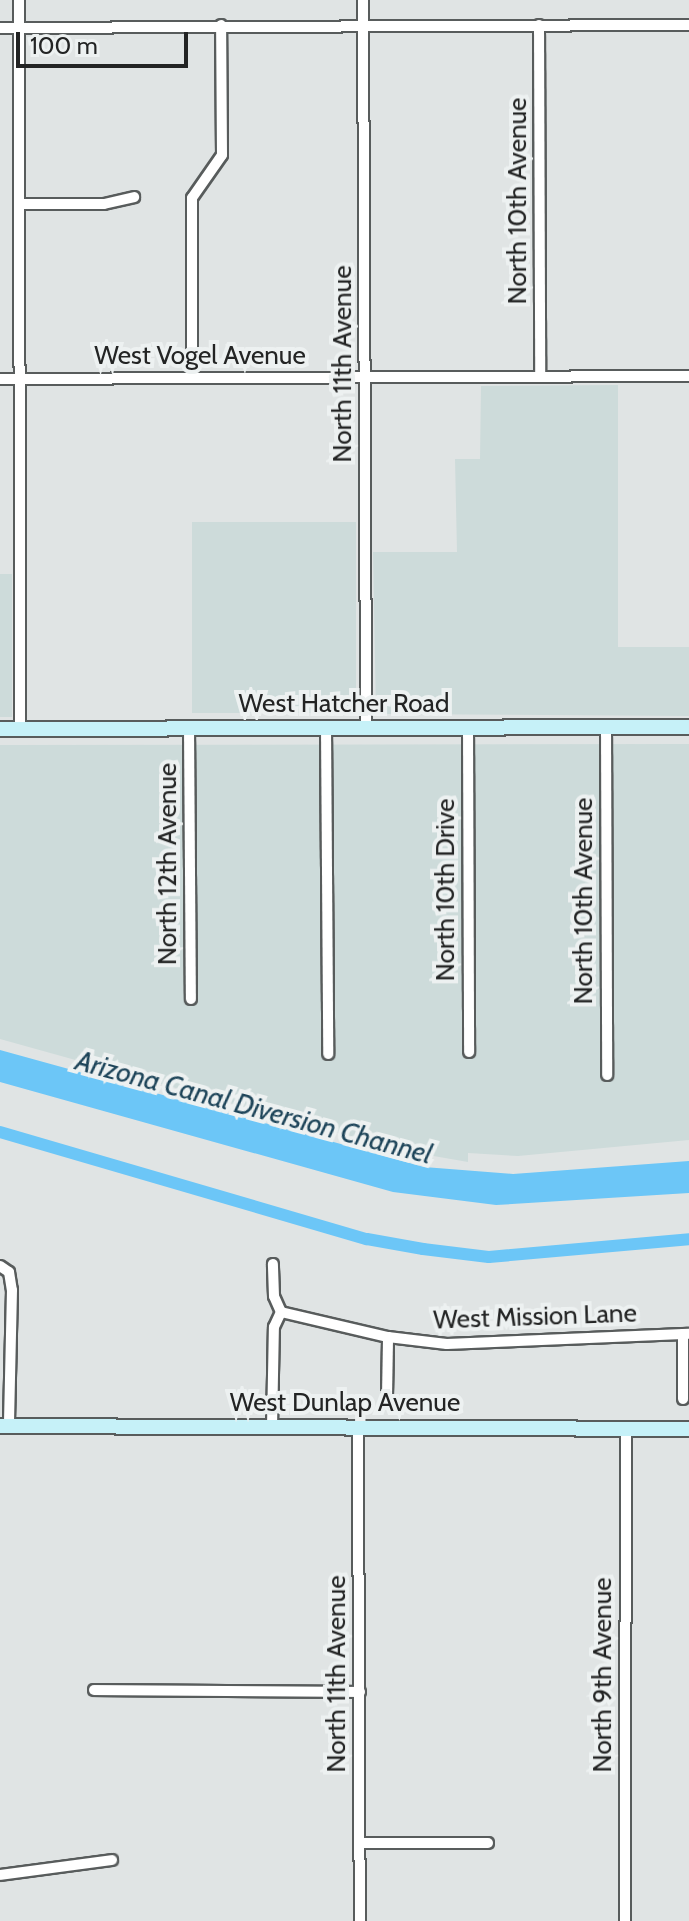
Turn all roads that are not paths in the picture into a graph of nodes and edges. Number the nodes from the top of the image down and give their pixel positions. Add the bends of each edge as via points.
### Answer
1 (19, 0) edge
2 (363, 0) edge
3 (221, 25) junction
4 (363, 25) junction
5 (539, 25) junction
6 (689, 25) edge
7 (19, 27) junction
8 (0, 28) edge
9 (134, 197) dead end
10 (19, 204) junction
11 (689, 376) edge
12 (540, 377) junction
13 (19, 378) junction
14 (192, 378) junction
15 (366, 378) junction
16 (0, 379) edge
17 (606, 727) junction
18 (689, 727) edge
19 (189, 728) junction
20 (326, 728) junction
21 (366, 728) junction
22 (468, 728) junction
23 (0, 729) edge
24 (20, 729) junction
25 (191, 999) dead end
26 (469, 1052) dead end
27 (328, 1054) dead end
28 (607, 1075) dead end
29 (273, 1264) dead end
30 (4, 1269) edge
31 (281, 1312) junction
32 (686, 1334) edge
33 (388, 1337) junction
34 (387, 1397) dead end
35 (683, 1399) dead end
36 (5, 1426) edge
37 (272, 1427) junction
38 (358, 1428) junction
39 (626, 1429) junction
40 (689, 1429) edge
41 (94, 1690) dead end
42 (360, 1692) junction
43 (360, 1843) junction
44 (488, 1843) dead end
45 (112, 1860) dead end
46 (0, 1875) edge
47 (360, 1921) edge
48 (625, 1921) edge

1 - 7 street
2 - 4 street, North 11th Avenue
3 - 4 street
3 - 7 street
3 - 14 street via 222,155 192,198
4 - 5 street
4 - 15 street, North 11th Avenue
5 - 6 street
5 - 12 street, North 10th Avenue
7 - 8 street
7 - 10 street
9 - 10 street via 104,204
10 - 13 street
11 - 12 street, West Vogel Avenue
12 - 15 street, West Vogel Avenue
13 - 14 street, West Vogel Avenue
13 - 16 street, West Vogel Avenue
13 - 24 street
14 - 15 street, West Vogel Avenue
15 - 21 street, North 11th Avenue
17 - 18 street, West Hatcher Road
17 - 22 street, West Hatcher Road
17 - 28 street, North 10th Avenue
19 - 20 street, West Hatcher Road
19 - 24 street, West Hatcher Road
19 - 25 street, North 12th Avenue
20 - 21 street, West Hatcher Road
20 - 27 street
21 - 22 street, West Hatcher Road
22 - 26 street, North 10th Drive
23 - 24 street, West Hatcher Road
29 - 31 street via 274,1296
30 - 36 street
31 - 33 street, West Mission Lane
31 - 37 street via 274,1327
32 - 33 street, West Mission Lane via 469,1345
32 - 35 street, West Mission Lane
33 - 34 street
36 - 37 street, West Dunlap Avenue
37 - 38 street, West Dunlap Avenue
38 - 39 street, West Dunlap Avenue
38 - 42 street, North 11th Avenue
39 - 40 street, West Dunlap Avenue
39 - 48 street, North 9th Avenue
41 - 42 street
42 - 43 street, North 11th Avenue
43 - 44 street
43 - 47 street, North 11th Avenue
45 - 46 street

